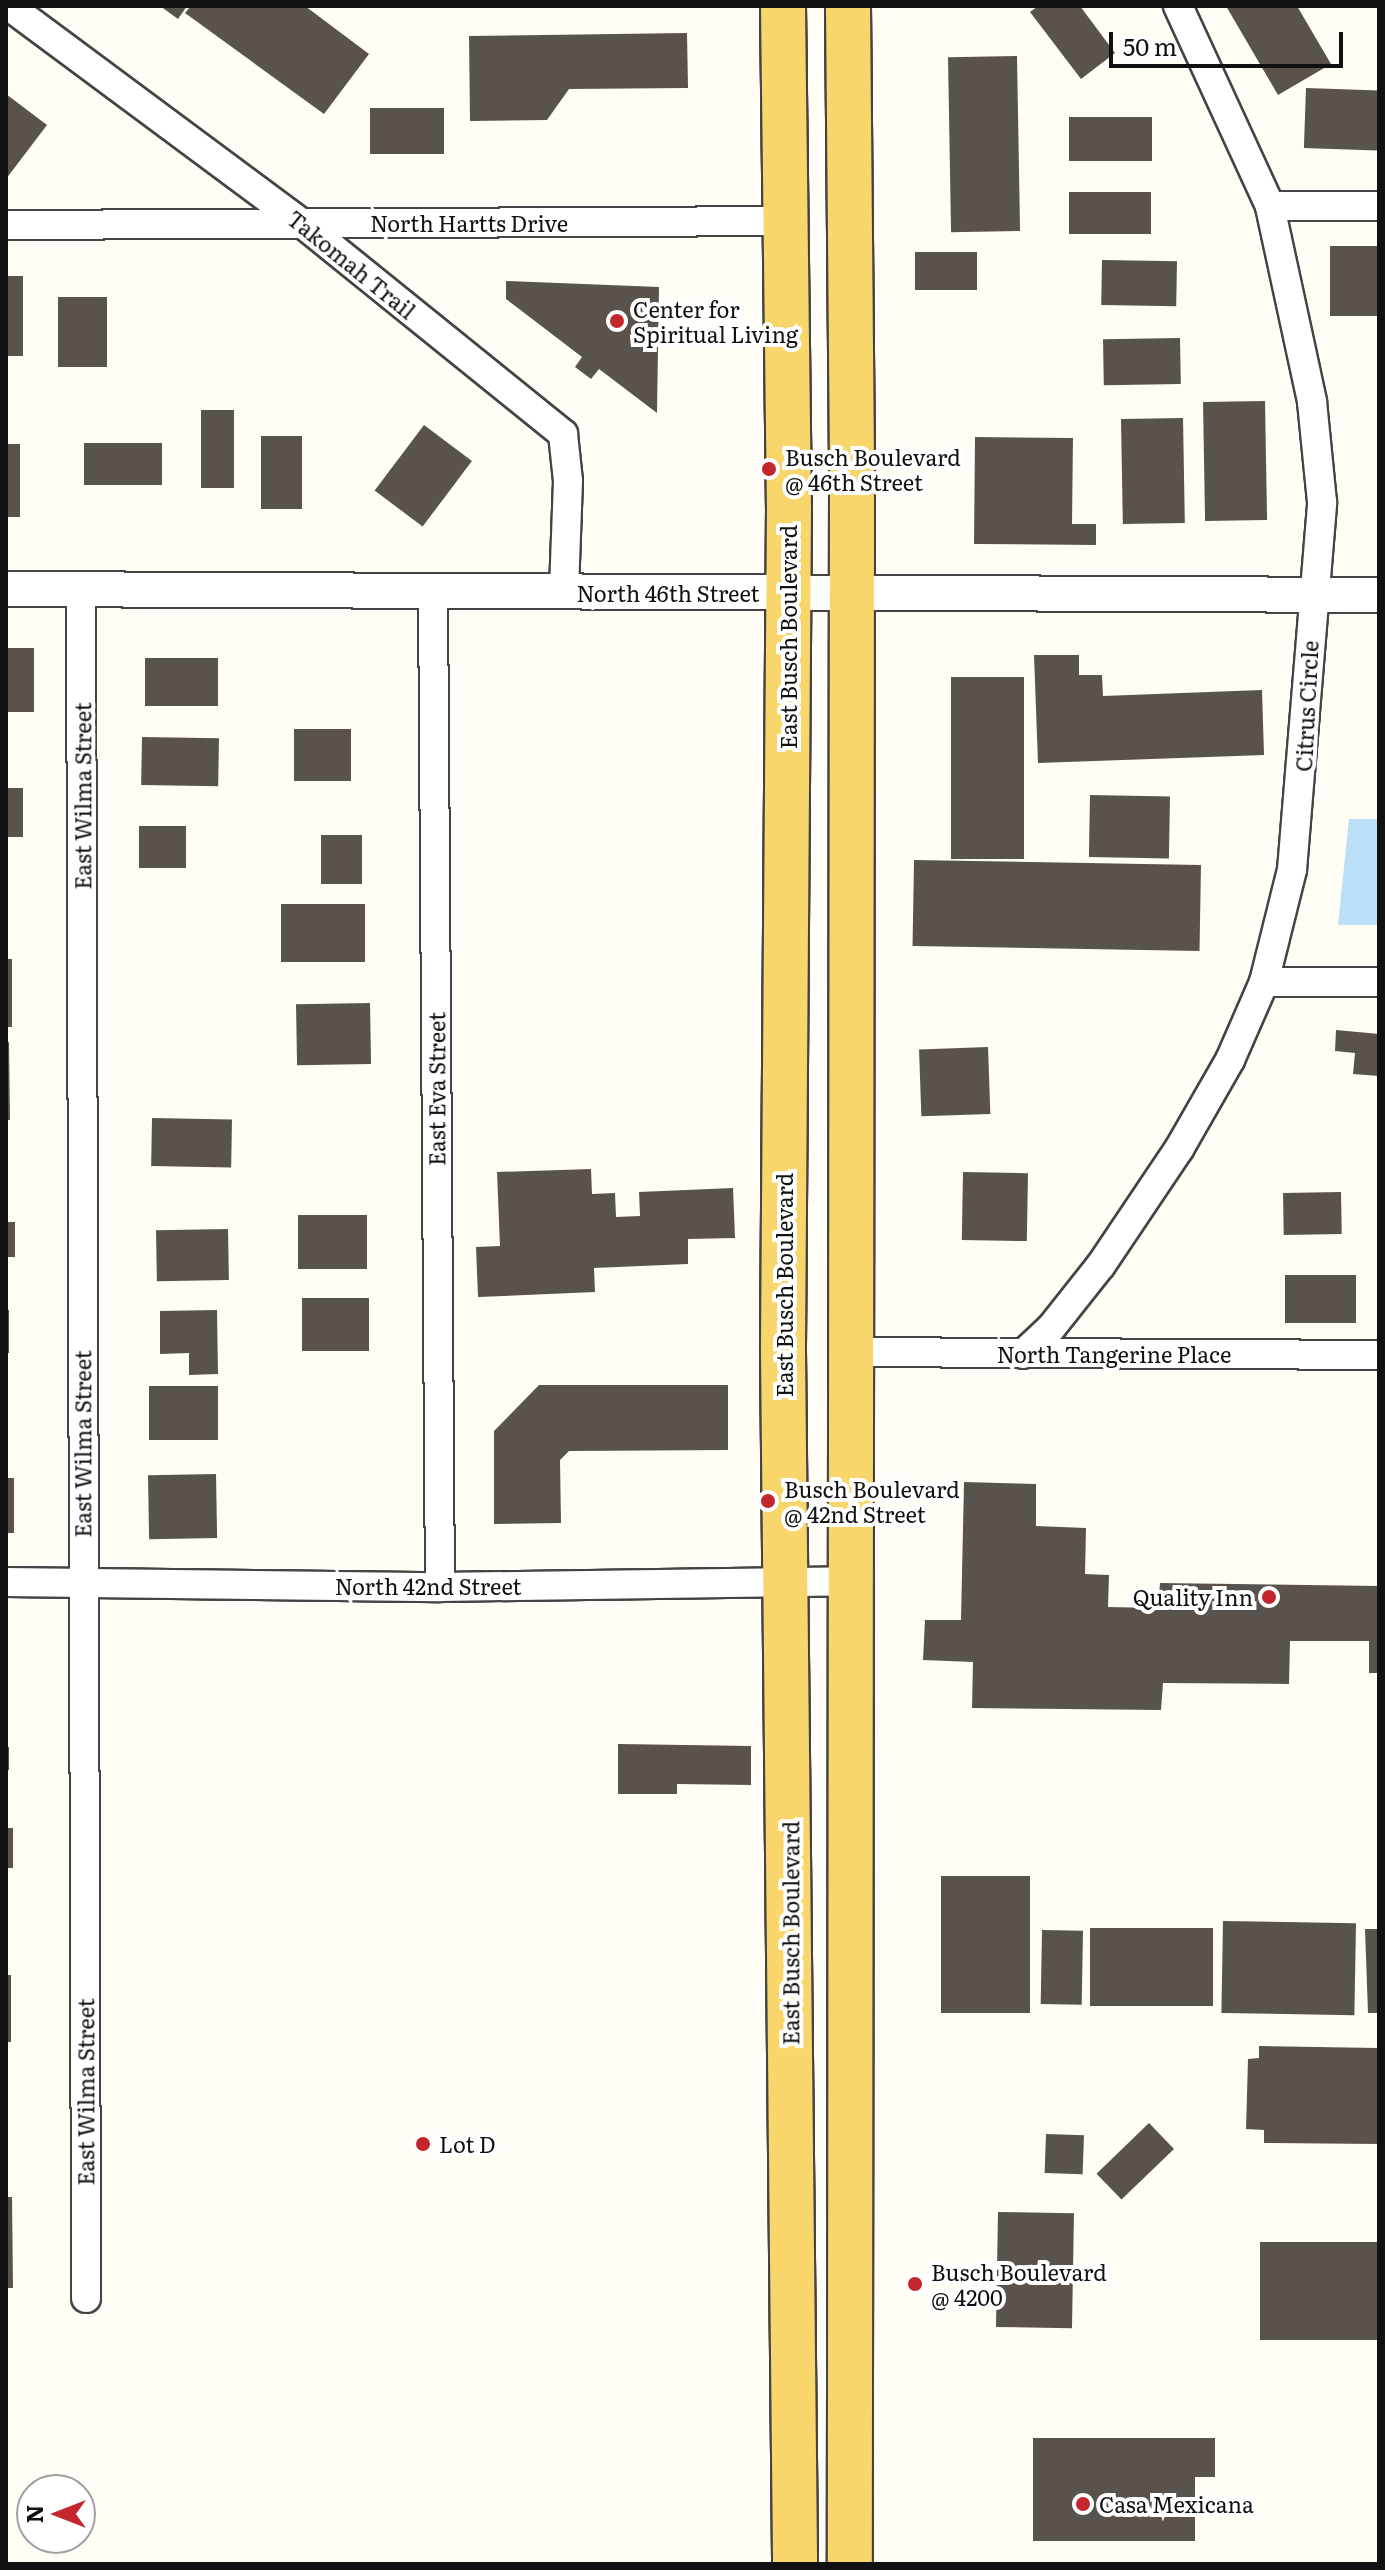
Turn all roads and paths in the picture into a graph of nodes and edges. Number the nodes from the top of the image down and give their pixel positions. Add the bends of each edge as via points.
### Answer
1 (9, 6) edge
2 (783, 6) edge
3 (825, 6) edge
4 (848, 6) edge
5 (1178, 6) edge
6 (849, 139) junction
7 (1270, 206) junction
8 (1379, 206) edge
9 (788, 221) junction
10 (303, 224) junction
11 (6, 225) edge
12 (6, 589) edge
13 (81, 590) junction
14 (433, 592) junction
15 (564, 592) junction
16 (789, 593) junction
17 (852, 593) junction
18 (1313, 595) junction
19 (1379, 595) edge
20 (1264, 982) junction
21 (1379, 982) edge
22 (850, 1352) junction
23 (1023, 1354) junction
24 (1379, 1355) edge
25 (850, 1581) junction
26 (6, 1582) edge
27 (82, 1583) junction
28 (787, 1584) junction
29 (440, 1587) junction
30 (86, 2298) dead end
31 (793, 2310) junction
32 (795, 2564) edge
33 (824, 2564) edge
34 (850, 2564) edge

1 - 10 street, Takomah Trail
2 - 9 main road, East Busch Boulevard
3 - 6 main road via 825,102
4 - 6 main road
5 - 7 street, Citrus Circle
6 - 17 main road
7 - 8 street
7 - 18 street, Citrus Circle via 1312,401 1322,502
9 - 10 street, North Hartts Drive
9 - 16 main road, East Busch Boulevard
10 - 11 street, North Hartts Drive
10 - 15 street, Takomah Trail via 563,434 568,481
12 - 13 street, North 46th Street
13 - 14 street, North 46th Street
13 - 27 street, East Wilma Street
14 - 15 street, North 46th Street
14 - 29 street, East Eva Street
15 - 16 street, North 46th Street
16 - 17 street, North 46th Street
16 - 28 main road, East Busch Boulevard via 783,1330
17 - 18 street, North 46th Street
17 - 22 main road
18 - 19 street, North 46th Street
18 - 20 street, Citrus Circle via 1292,870
20 - 21 street
20 - 23 street, Citrus Circle via 1230,1060 1179,1149 1101,1265
22 - 23 street, North Tangerine Place
22 - 25 main road
23 - 24 street, North Tangerine Place
25 - 28 street, North 42nd Street
25 - 34 main road
26 - 27 street, North 42nd Street
27 - 29 street, North 42nd Street
27 - 30 street, East Wilma Street
28 - 29 street, North 42nd Street
28 - 31 main road, East Busch Boulevard
31 - 32 main road, East Busch Boulevard
31 - 33 main road via 820,2399

